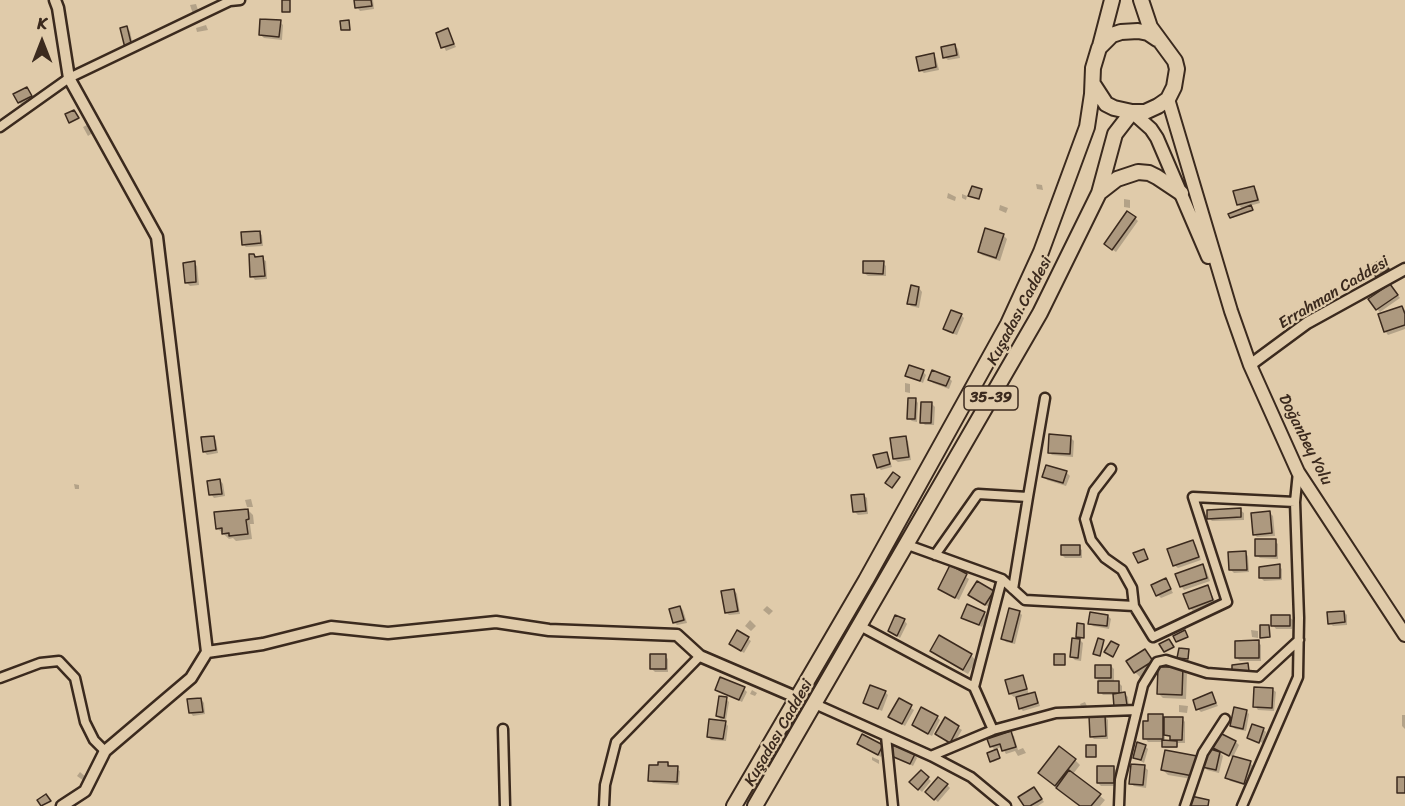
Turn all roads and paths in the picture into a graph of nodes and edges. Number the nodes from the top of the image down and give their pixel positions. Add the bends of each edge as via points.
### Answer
1 (55, 0) edge
2 (240, 0) edge
3 (1112, 0) edge
4 (1141, 0) edge
5 (1157, 39) junction
6 (1100, 48) junction
7 (69, 78) junction
8 (1093, 84) junction
9 (1168, 99) junction
10 (1132, 112) junction
11 (0, 127) edge
12 (1099, 193) junction
13 (1180, 193) junction
14 (1405, 269) edge
15 (1231, 311) junction
16 (1250, 365) junction
17 (1045, 398) dead end
18 (1111, 469) dead end
19 (1298, 472) junction
20 (1028, 497) junction
21 (1295, 502) junction
22 (905, 544) junction
23 (935, 555) junction
24 (1002, 579) junction
25 (1012, 589) junction
26 (1134, 606) junction
27 (860, 626) junction
28 (1405, 635) edge
29 (1299, 640) junction
30 (207, 652) junction
31 (700, 656) junction
32 (0, 678) edge
33 (974, 687) junction
34 (798, 698) junction
35 (815, 704) junction
36 (1137, 710) junction
37 (1225, 719) dead end
38 (503, 729) dead end
39 (993, 730) junction
40 (886, 736) junction
41 (105, 751) junction
42 (931, 756) junction
43 (62, 806) edge
44 (505, 806) edge
45 (604, 806) edge
46 (734, 806) edge
47 (755, 806) edge
48 (893, 806) edge
49 (1006, 806) edge
50 (1119, 806) edge
51 (1185, 806) edge
52 (1242, 806) edge

1 - 7 street
2 - 7 street
3 - 6 main road
4 - 5 main road
5 - 6 main road via 1138,31 1121,32 1112,35
5 - 9 main road via 1175,61 1176,79
6 - 8 main road via 1093,68
7 - 11 street
7 - 30 street via 157,237
8 - 10 main road via 1106,104
8 - 34 main road, Kuşadası Caddesi / 35-39 via 1087,127 1041,252 1008,324
9 - 10 main road via 1145,112
9 - 15 main road
10 - 12 main road, Kuşadası Caddesi / 35-39 via 1115,134
10 - 13 main road via 1157,138
12 - 13 main road via 1117,179 1137,172 1149,173
12 - 22 main road, Kuşadası Caddesi / 35-39 via 1040,313
13 - 15 main road
14 - 16 street, Errahman Caddesi via 1307,323
15 - 16 main road, Doğanbey Yolu
16 - 19 main road, Doğanbey Yolu
17 - 20 street
18 - 26 street via 1094,491 1085,519 1091,540 1105,558 1122,570 1132,588
19 - 21 street
19 - 28 main road, Doğanbey Yolu
20 - 23 street via 978,494
20 - 25 street
21 - 26 street via 1193,497 1227,602 1153,637
21 - 29 street
22 - 23 street
22 - 27 main road, Kuşadası Caddesi / 35-39
23 - 24 street
24 - 25 street
24 - 33 street
25 - 26 street via 1025,600
27 - 33 street
27 - 35 main road, Kuşadası Caddesi / 35-39
29 - 36 street via 1259,677 1207,673 1166,660 1157,662 1143,685
29 - 52 street via 1298,677
30 - 31 street via 263,644 331,627 388,633 496,622 549,630 677,635
30 - 41 street via 191,678
31 - 34 street
31 - 45 street via 616,742 605,784
32 - 41 street via 40,663 59,661 75,678 86,722 94,740
33 - 39 street
34 - 46 main road, Kuşadası Caddesi / 35-39
35 - 40 street
35 - 47 main road, Kuşadası Caddesi / 35-39
36 - 39 street via 1056,713
36 - 50 street via 1120,780
37 - 51 street via 1203,753
38 - 44 street
39 - 42 street
40 - 42 street
40 - 48 street
41 - 43 street via 85,791
42 - 49 street via 971,777

